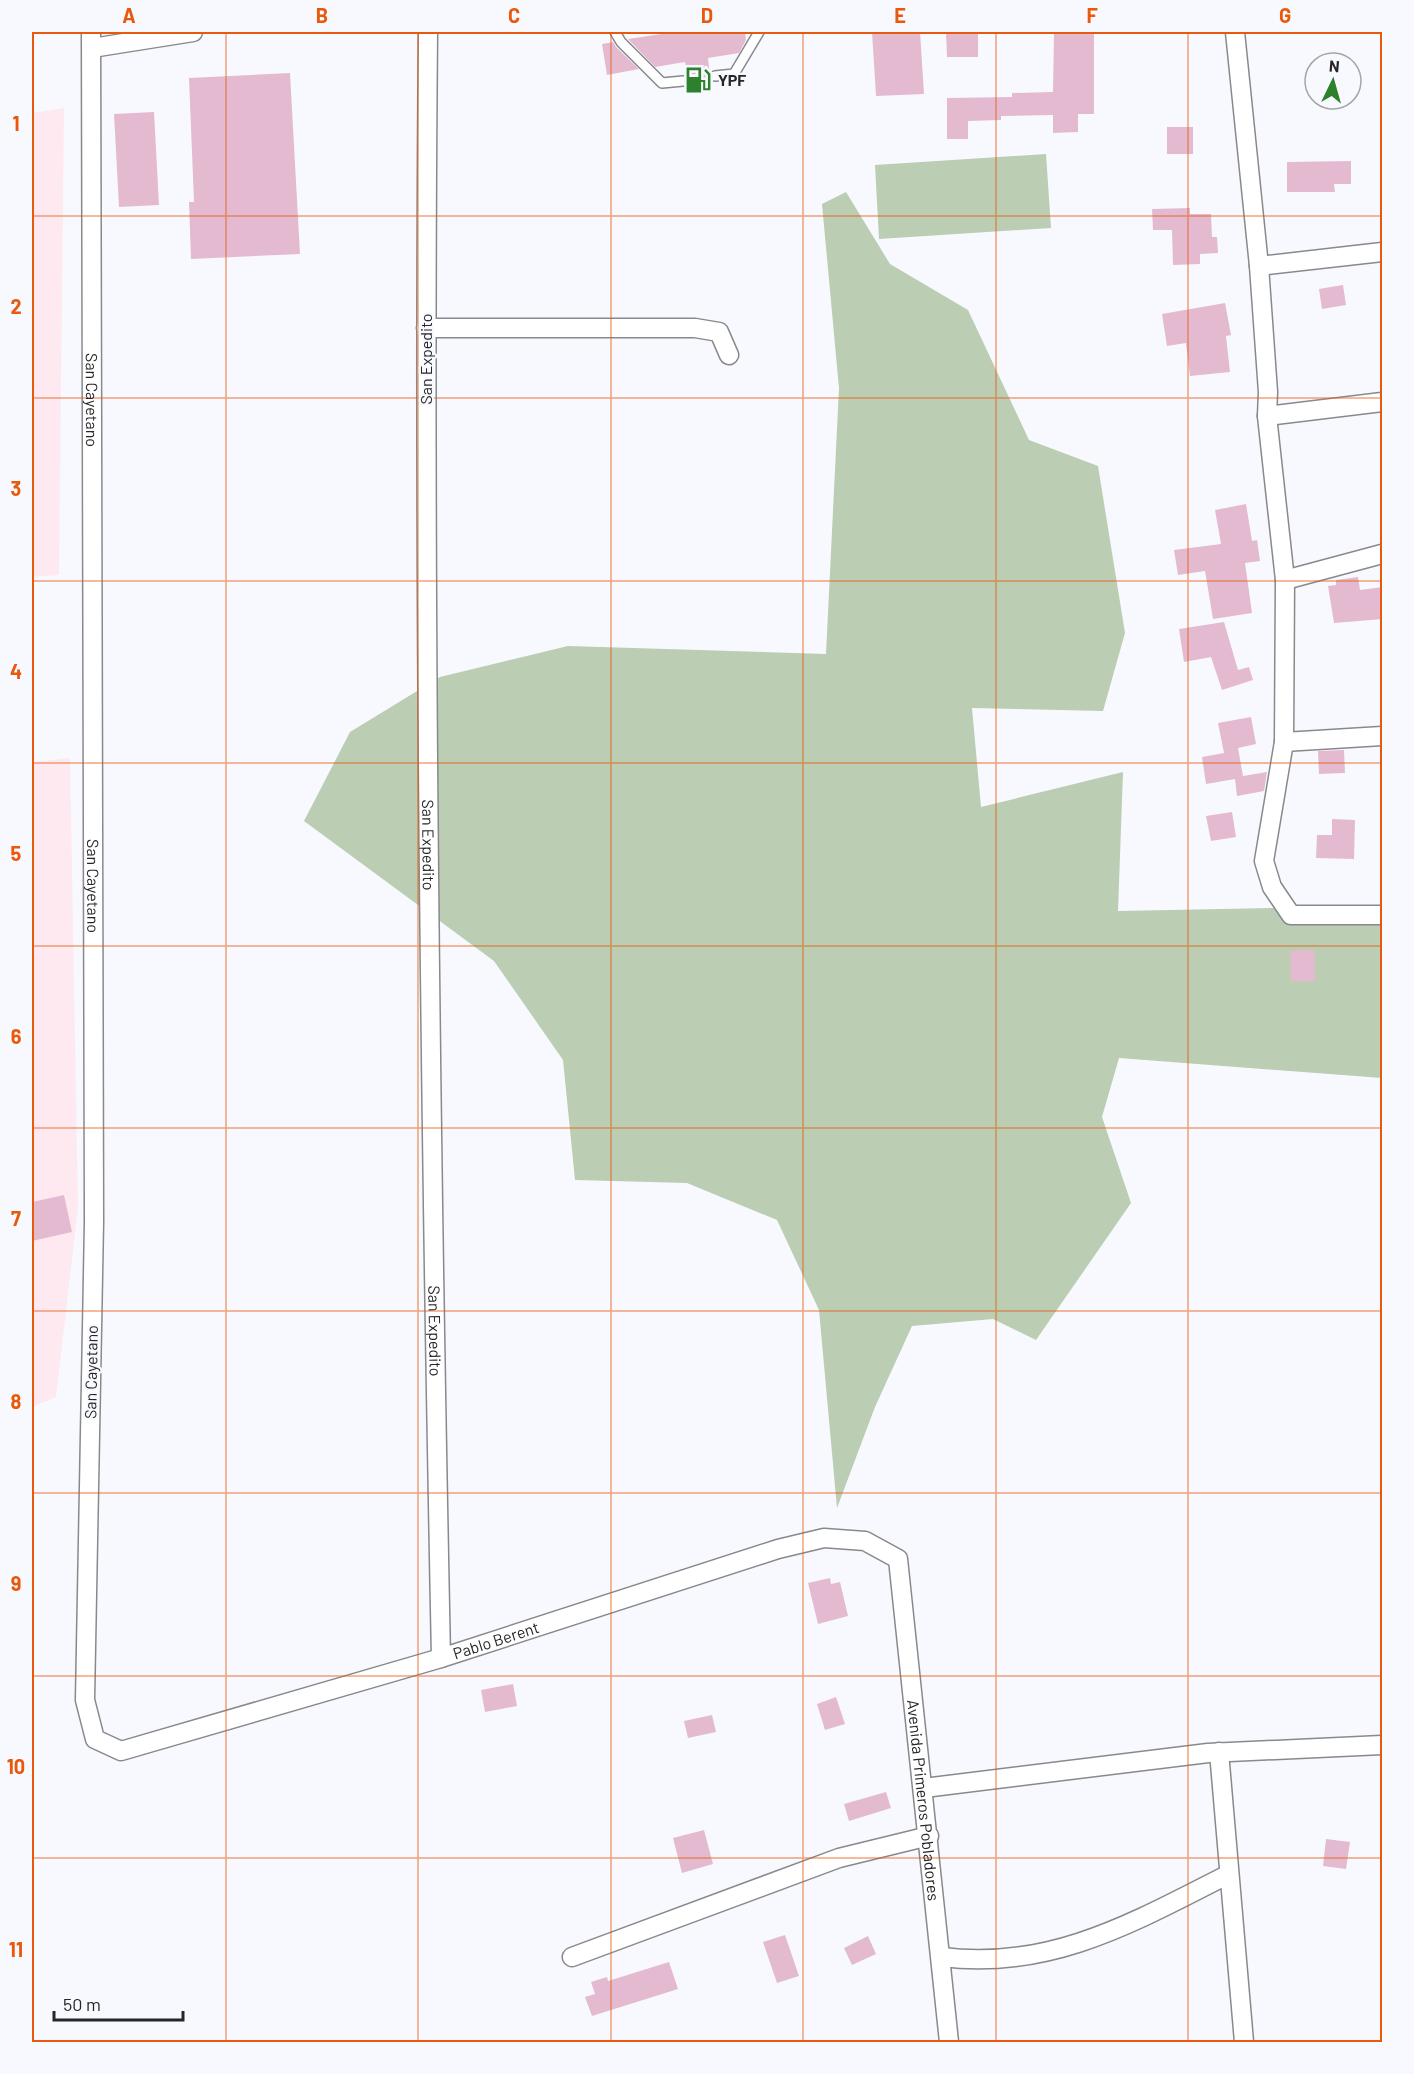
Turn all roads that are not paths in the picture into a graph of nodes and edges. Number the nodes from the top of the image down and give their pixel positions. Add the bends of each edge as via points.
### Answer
1 (193, 32) edge
2 (428, 32) edge
3 (615, 32) edge
4 (759, 32) edge
5 (1235, 32) edge
6 (92, 40) edge
7 (715, 76) dead end
8 (683, 81) dead end
9 (1383, 252) edge
10 (1259, 266) junction
11 (426, 328) junction
12 (729, 355) dead end
13 (1383, 402) edge
14 (1267, 416) junction
15 (1383, 554) edge
16 (1285, 580) junction
17 (1383, 736) edge
18 (1284, 742) junction
19 (1383, 915) edge
20 (898, 1559) joint
21 (441, 1658) junction
22 (94, 1739) joint
23 (1383, 1745) edge
24 (1219, 1752) junction
25 (924, 1788) junction
26 (929, 1836) junction
27 (1229, 1874) junction
28 (572, 1957) dead end
29 (942, 1957) junction
30 (949, 2043) edge
31 (1244, 2043) edge

1 - 6 street
2 - 11 street, San Expedito
3 - 8 lane via 662,83
4 - 7 lane via 734,74
5 - 10 street
6 - 22 street, San Cayetano via 93,1222 85,1700
9 - 10 street
10 - 14 street
11 - 12 street via 695,328 719,332
11 - 21 street, San Expedito via 431,1157
13 - 14 street
14 - 16 street
15 - 16 street
16 - 18 street
17 - 18 street
18 - 19 street via 1264,861 1272,887 1291,915
20 - 21 street, Pablo Berent via 865,1541 824,1538 778,1548
20 - 25 street, Avenida Primeros Pobladores
21 - 22 street, Pablo Berent via 121,1751
23 - 24 street
24 - 25 street
24 - 27 street
25 - 26 street, Avenida Primeros Pobladores
26 - 28 street via 839,1858
26 - 29 street, Avenida Primeros Pobladores
27 - 29 street via 1115,1931 1037,1956 974,1961
27 - 31 street
29 - 30 street, Avenida Primeros Pobladores

